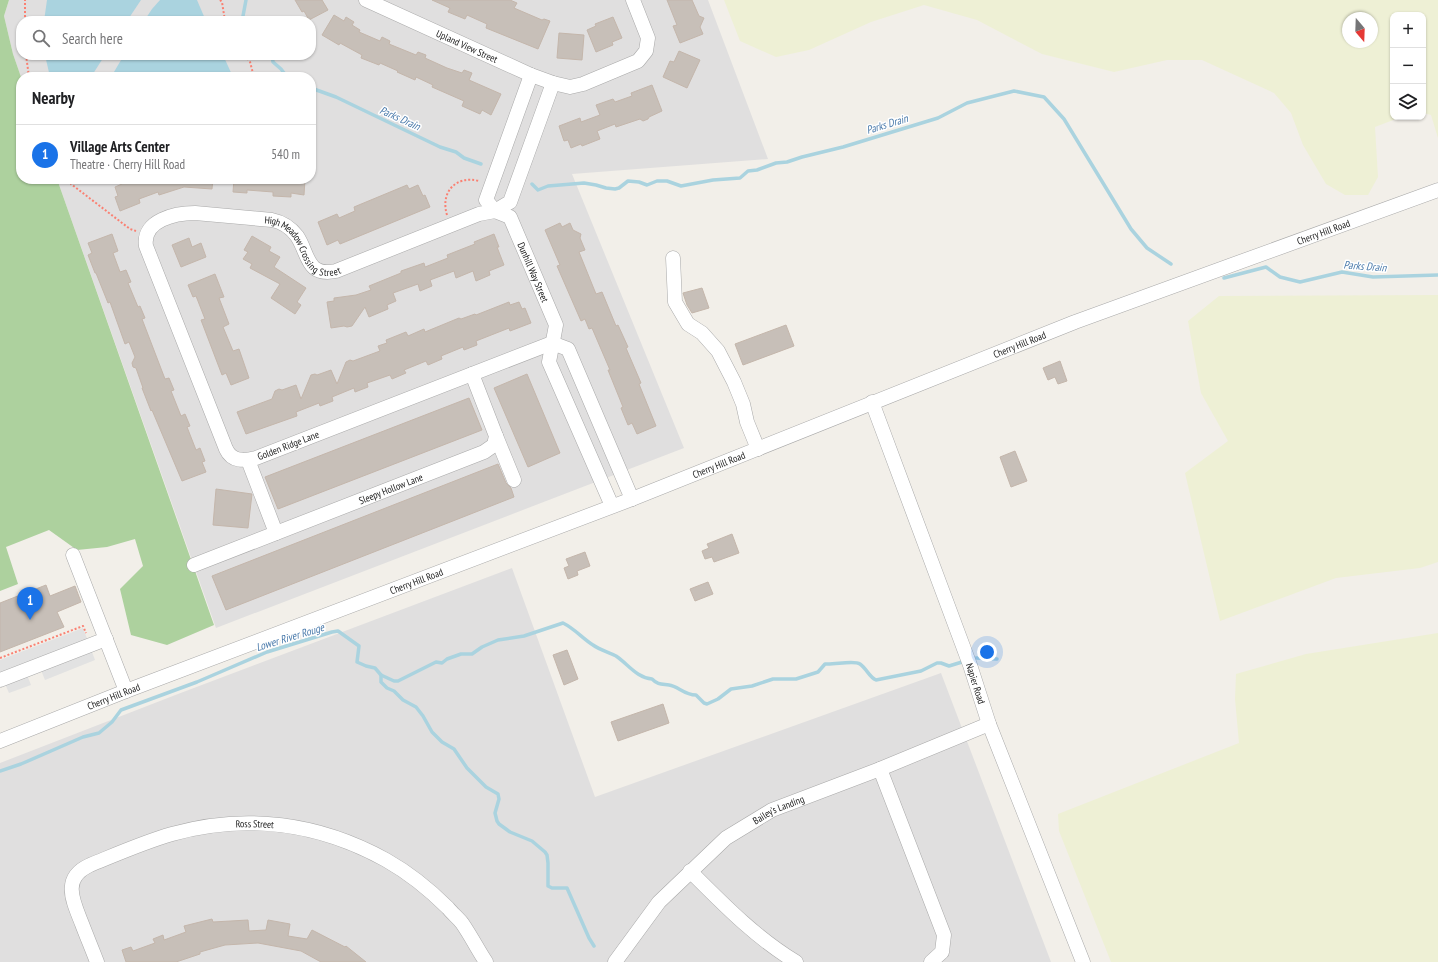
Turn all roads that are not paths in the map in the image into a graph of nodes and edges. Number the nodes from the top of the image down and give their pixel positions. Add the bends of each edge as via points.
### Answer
1 (366, 0) edge
2 (633, 0) edge
3 (531, 75) junction
4 (553, 83) junction
5 (1438, 190) edge
6 (495, 211) junction
7 (149, 232) joint
8 (673, 258) dead end
9 (552, 342) junction
10 (472, 374) junction
11 (872, 402) junction
12 (595, 411) junction
13 (574, 420) junction
14 (496, 436) junction
15 (758, 449) junction
16 (248, 460) junction
17 (514, 480) dead end
18 (632, 499) junction
19 (612, 506) junction
20 (276, 533) junction
21 (73, 555) dead end
22 (194, 565) dead end
23 (106, 639) junction
24 (0, 680) edge
25 (126, 691) junction
26 (989, 724) junction
27 (0, 741) edge
28 (880, 769) junction
29 (690, 871) junction
30 (97, 962) edge
31 (486, 962) edge
32 (615, 962) edge
33 (796, 962) edge
34 (931, 962) edge
35 (1083, 962) edge

1 - 3 street, Upland View Street
2 - 4 street, Upland View Street via 648,38 646,51 638,61 583,84 570,87
3 - 4 street, Upland View Street
3 - 6 street via 486,200
4 - 6 street via 510,202
5 - 11 street, Cherry Hill Road via 1075,322
6 - 7 street, High Meadow Crossing Street via 478,214 331,272 314,267 307,259 297,236 287,226 276,221 185,213 164,218
6 - 9 street, Dunhill Way Street via 510,217 556,325
7 - 16 street, Golden Ridge Lane via 146,246 226,449 233,458
8 - 15 street via 675,302 688,324 702,333 718,351 743,404
9 - 10 street, Golden Ridge Lane
9 - 12 street via 568,349
9 - 13 street, Dunhill Way Street via 550,362
10 - 14 street
10 - 16 street, Golden Ridge Lane
11 - 15 street, Cherry Hill Road
11 - 26 street, Napier Road via 970,665
12 - 13 street
12 - 18 street
13 - 19 street, Dunhill Way Street
14 - 17 street
14 - 20 street, Sleepy Hollow Lane via 494,445 484,452
15 - 18 street, Cherry Hill Road
16 - 20 street
18 - 19 street, Cherry Hill Road
19 - 25 street, Cherry Hill Road
20 - 22 street, Sleepy Hollow Lane
21 - 23 street
23 - 24 street
23 - 25 street
25 - 27 street, Cherry Hill Road
26 - 28 street, Bailey's Landing
26 - 35 street, Napier Road
28 - 29 street, Bailey's Landing via 772,810 726,838
28 - 34 street via 944,935 942,952
29 - 32 street, Bailey's Landing via 659,902
29 - 33 street via 743,922
30 - 31 street, Ross Street via 72,896 72,883 78,872 172,834 208,826 248,823 288,826 336,837 363,848 403,870 462,923

